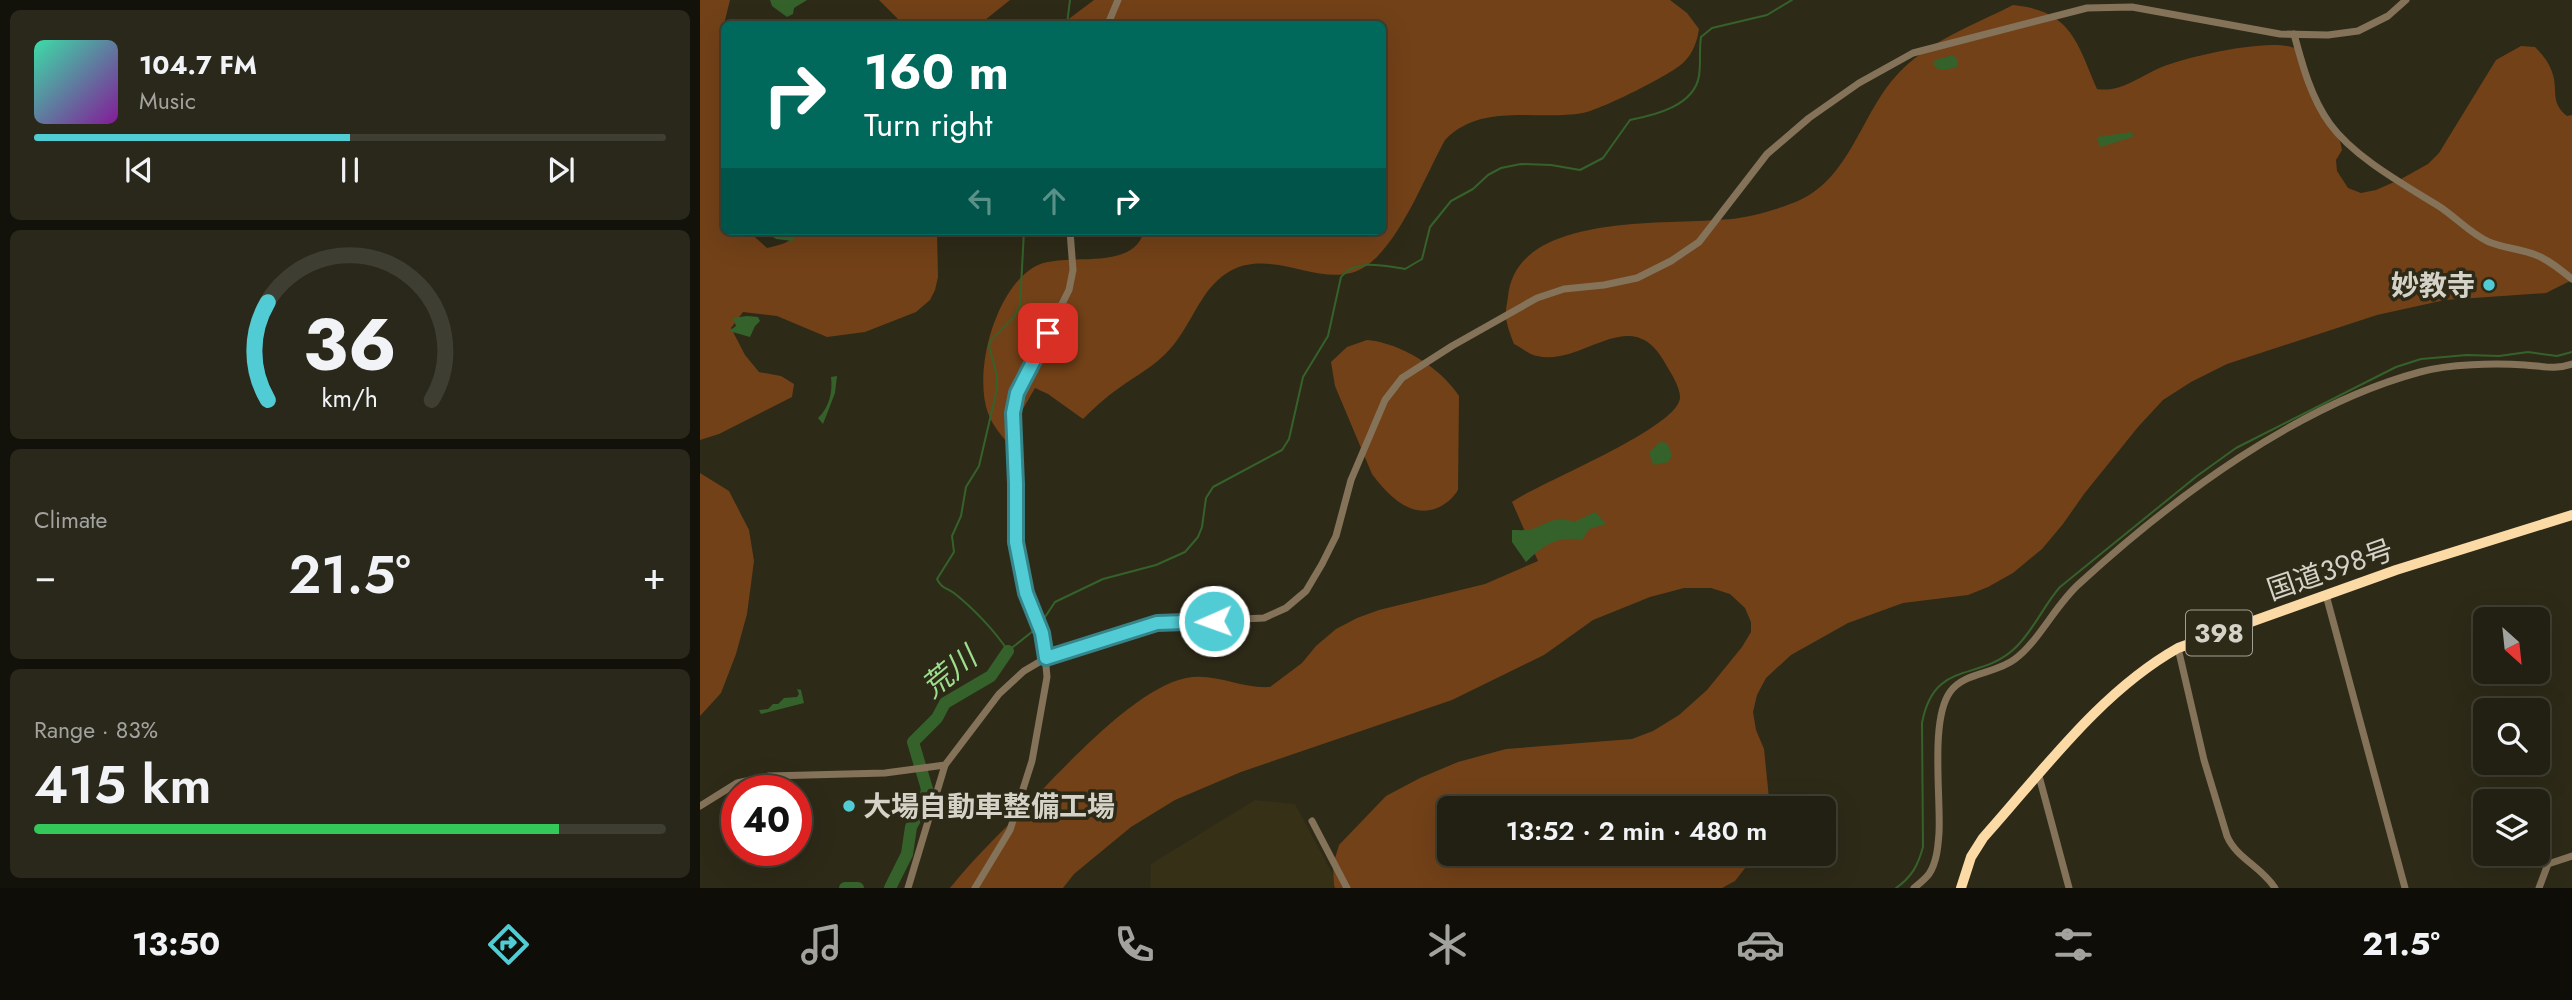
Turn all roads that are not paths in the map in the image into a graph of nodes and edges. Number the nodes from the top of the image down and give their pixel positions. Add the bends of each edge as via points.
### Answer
1 (1118, 0) edge
2 (2406, 0) edge
3 (2126, 4) edge
4 (1109, 21) edge
5 (2294, 34) junction
6 (1070, 235) edge
7 (2572, 279) edge
8 (2572, 365) edge
9 (2572, 515) edge
10 (2326, 595) junction
11 (2178, 648) junction
12 (1046, 658) junction
13 (945, 765) junction
14 (2039, 776) junction
15 (700, 806) edge
16 (1312, 821) dead end
17 (2572, 856) edge
18 (908, 888) edge
19 (975, 888) edge
20 (1347, 888) edge
21 (1914, 888) edge
22 (1961, 888) edge
23 (2068, 888) edge
24 (2275, 888) edge
25 (2405, 888) edge
26 (2539, 888) edge

1 - 4 street
2 - 5 street via 2388,16 2358,31
3 - 5 street
3 - 12 street via 2087,8 1913,53 1809,118 1768,154 1699,242 1671,261 1637,278 1564,289 1537,298 1402,378 1385,400 1322,564 1306,591 1286,608 1264,618 1157,623
5 - 7 street via 2323,112 2347,142 2480,237 2536,255
6 - 12 street via 1073,270 1069,290 1017,393 1013,413 1016,542
8 - 21 street via 2439,368 2369,390 2264,441 2119,549 2057,606 2014,660 1961,682 1946,698 1940,717 1936,860
9 - 10 highway, 国道398号 / 398
10 - 11 highway, 国道398号 / 398
10 - 25 street
11 - 14 highway, 国道398号 / 398 via 2126,682
11 - 24 street via 2230,845
12 - 13 street via 999,694
12 - 19 street via 1047,677 1032,761 1010,830
13 - 15 street via 769,776 737,783
13 - 18 street
14 - 22 highway, 国道398号 / 398 via 1983,838
14 - 23 street
16 - 20 street
17 - 26 street via 2548,864

